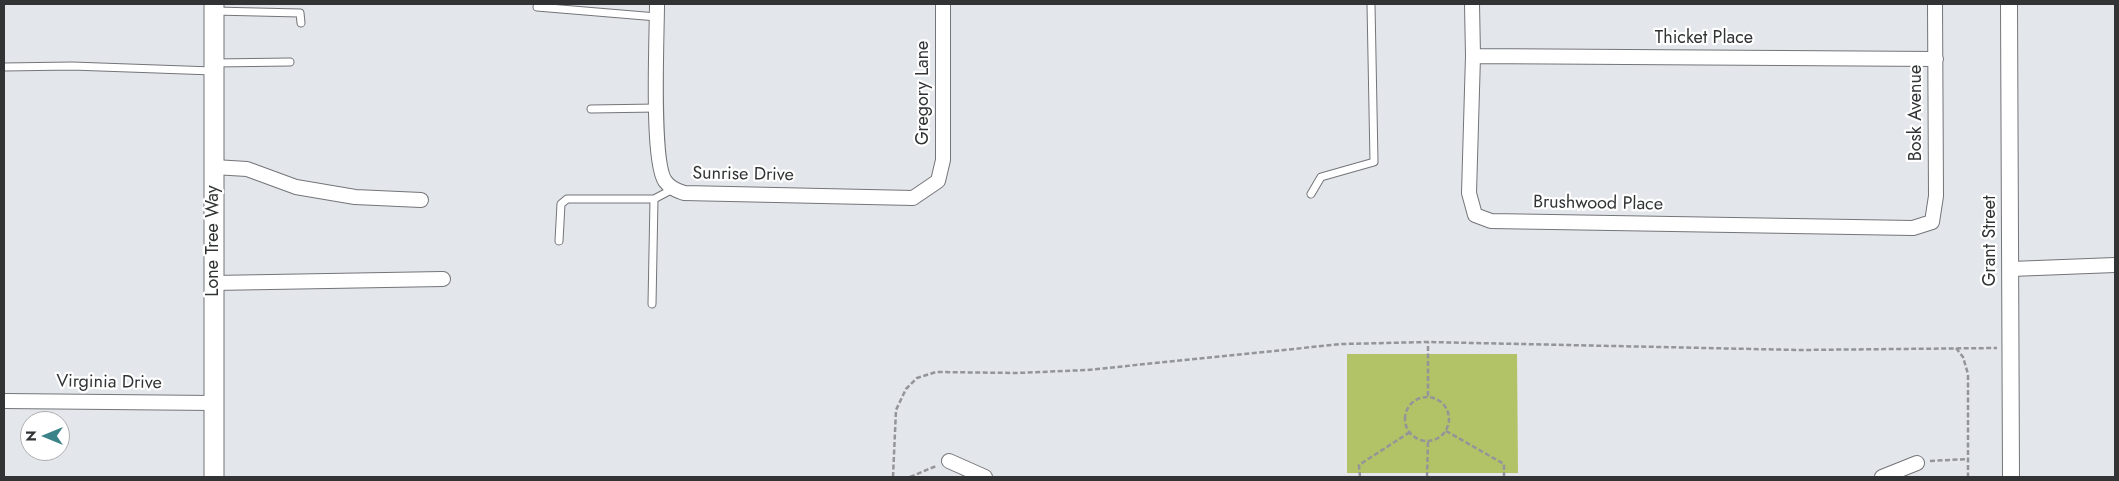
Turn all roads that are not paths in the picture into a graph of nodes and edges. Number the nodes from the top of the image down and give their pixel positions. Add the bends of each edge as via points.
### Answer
1 (943, 4) edge
2 (1371, 4) edge
3 (1472, 4) edge
4 (1935, 4) edge
5 (2009, 4) edge
6 (214, 7) edge
7 (537, 7) dead end
8 (657, 10) edge
9 (301, 23) dead end
10 (1473, 56) junction
11 (1936, 59) junction
12 (290, 62) dead end
13 (214, 67) junction
14 (4, 68) edge
15 (657, 108) junction
16 (591, 109) dead end
17 (214, 167) junction
18 (938, 181) joint
19 (673, 189) junction
20 (1311, 194) dead end
21 (654, 199) junction
22 (420, 200) dead end
23 (1932, 222) joint
24 (559, 240) dead end
25 (2115, 265) edge
26 (2011, 269) junction
27 (443, 279) dead end
28 (213, 283) junction
29 (652, 304) dead end
30 (4, 401) edge
31 (213, 403) junction
32 (949, 461) road end
33 (1917, 463) road end
34 (214, 477) edge
35 (984, 477) edge
36 (1882, 477) edge
37 (2011, 477) edge

1 - 18 street, Gregory Lane via 943,160
2 - 20 lane via 1374,162 1321,177
3 - 10 street, Brushwood Place
4 - 11 street, Bosk Avenue
5 - 26 street, Grant Street
6 - 9 lane via 300,13
6 - 13 main road, Lone Tree Way
7 - 8 lane
8 - 15 street, Sunrise Drive
10 - 11 street, Thicket Place
10 - 23 street, Brushwood Place via 1469,193 1475,215 1491,222 1913,228
11 - 23 street, Bosk Avenue via 1936,196
12 - 13 lane
13 - 14 lane
13 - 17 main road, Lone Tree Way
15 - 16 lane
15 - 19 street, Sunrise Drive via 657,154 664,180
17 - 22 street via 247,169 296,187 355,197
17 - 28 main road, Lone Tree Way
18 - 19 street, Sunrise Drive via 912,198 684,193
19 - 21 lane
21 - 24 lane via 567,199 561,204
21 - 29 lane
25 - 26 street
26 - 37 street, Grant Street
27 - 28 street
28 - 31 main road, Lone Tree Way
30 - 31 street, Virginia Drive
31 - 34 main road, Lone Tree Way
32 - 35 street
33 - 36 street

